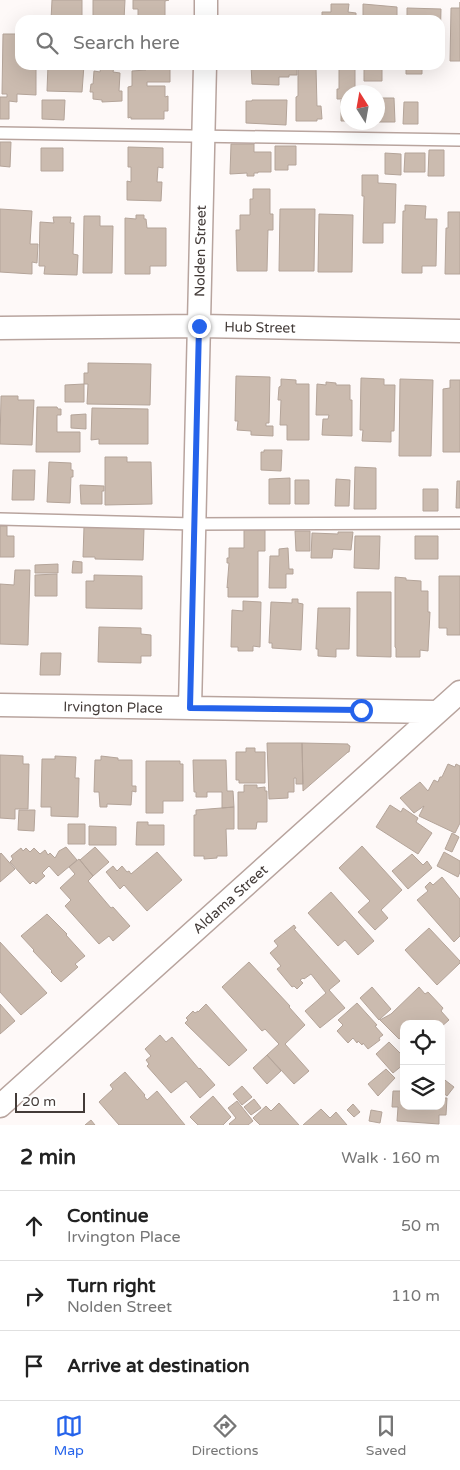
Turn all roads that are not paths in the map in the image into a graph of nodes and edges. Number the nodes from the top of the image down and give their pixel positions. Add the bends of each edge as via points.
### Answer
1 (206, 0) edge
2 (206, 15) edge
3 (205, 70) edge
4 (0, 133) edge
5 (203, 135) junction
6 (460, 140) edge
7 (199, 326) junction
8 (0, 328) edge
9 (460, 331) edge
10 (0, 519) edge
11 (460, 523) edge
12 (194, 524) junction
13 (460, 692) edge
14 (0, 705) edge
15 (190, 708) junction
16 (436, 712) junction
17 (0, 1106) edge

1 - 2 street
3 - 5 street, Nolden Street
4 - 5 lane
5 - 6 lane
5 - 7 street, Nolden Street
7 - 8 street, Hub Street
7 - 9 street, Hub Street
7 - 12 street, Nolden Street
10 - 12 lane
11 - 12 lane
12 - 15 street, Nolden Street
13 - 16 street, Aldama Street
14 - 15 street, Irvington Place
15 - 16 street, Irvington Place
16 - 17 street, Aldama Street

